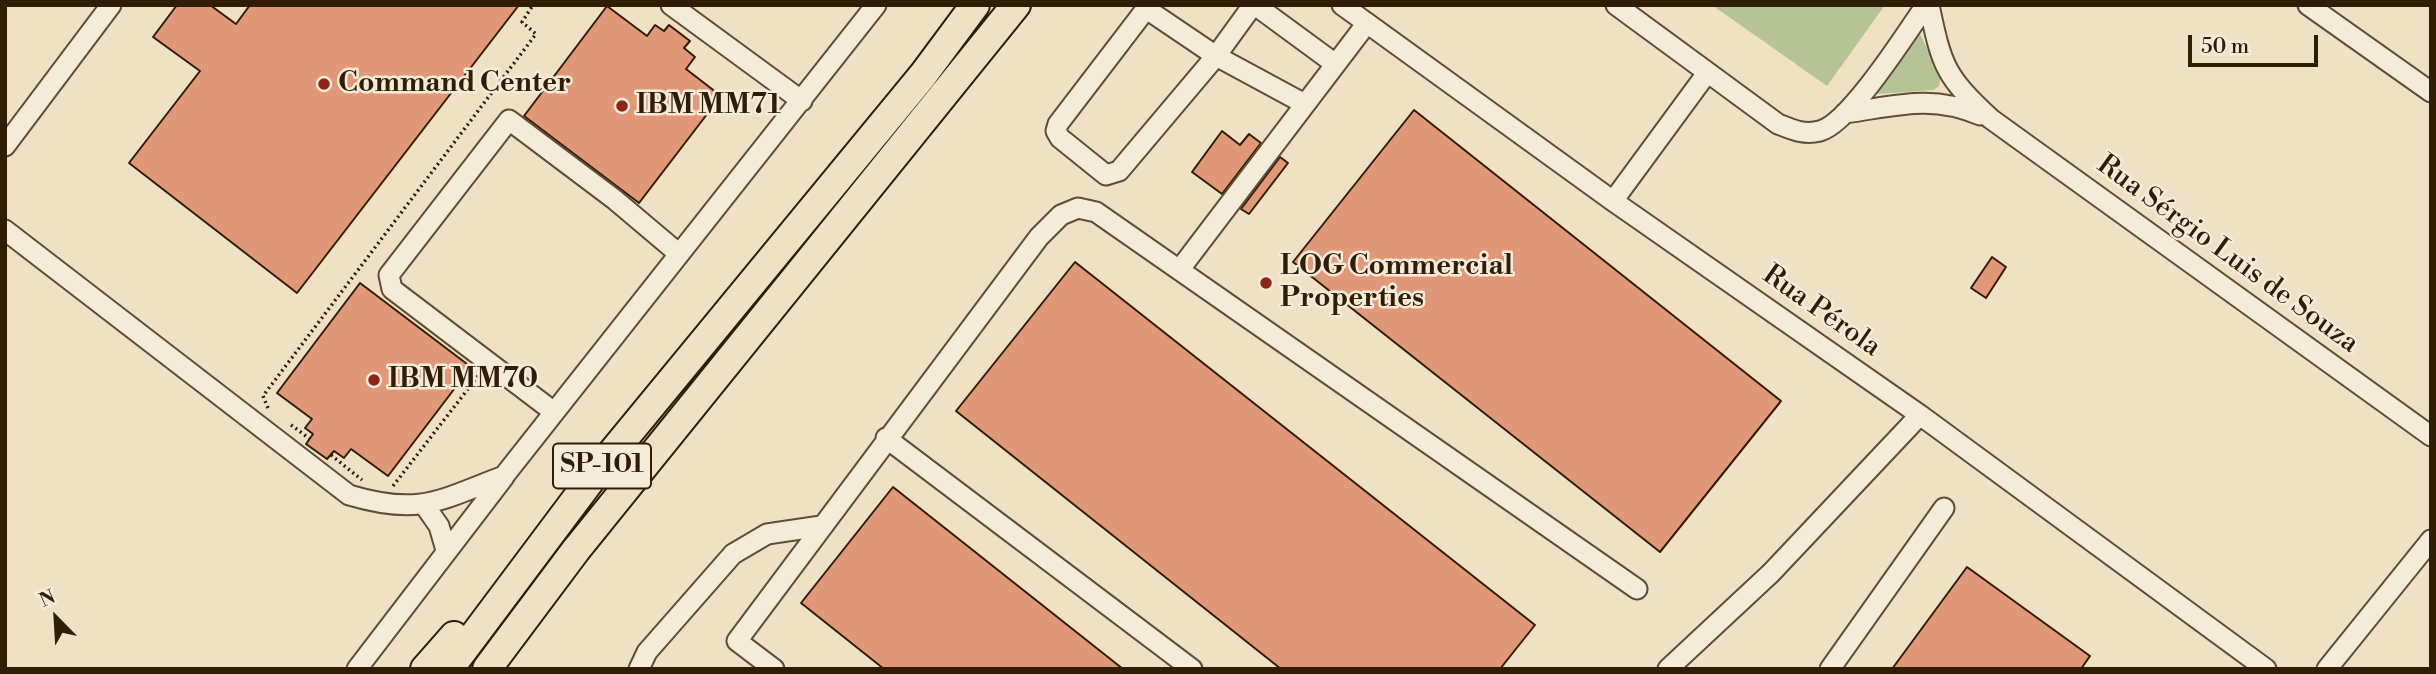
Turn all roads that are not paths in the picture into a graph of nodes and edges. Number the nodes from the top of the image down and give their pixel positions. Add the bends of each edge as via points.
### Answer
1 (111, 5) edge
2 (671, 5) edge
3 (876, 5) edge
4 (975, 5) edge
5 (1016, 5) edge
6 (1254, 5) edge
7 (1342, 5) edge
8 (1616, 5) edge
9 (1927, 5) edge
10 (2308, 5) edge
11 (1147, 7) edge
12 (1367, 23) junction
13 (1216, 56) junction
14 (1334, 62) junction
15 (1707, 74) junction
16 (1950, 79) junction
17 (2431, 92) edge
18 (803, 101) junction
19 (1932, 101) junction
20 (1303, 103) junction
21 (1845, 113) junction
22 (1991, 120) junction
23 (5, 146) edge
24 (1613, 201) junction
25 (5, 230) edge
26 (678, 253) junction
27 (1180, 269) junction
28 (554, 412) junction
29 (1920, 415) junction
30 (2431, 436) edge
31 (886, 438) junction
32 (598, 470) junction
33 (504, 476) junction
34 (425, 506) junction
35 (1944, 508) dead end
36 (821, 526) junction
37 (2431, 540) edge
38 (446, 550) junction
39 (576, 550) junction
40 (1637, 589) dead end
41 (2258, 667) edge
42 (358, 669) edge
43 (425, 669) edge
44 (449, 669) edge
45 (487, 669) edge
46 (507, 669) edge
47 (639, 669) edge
48 (774, 669) edge
49 (1192, 669) edge
50 (1668, 669) edge
51 (1830, 669) edge
52 (2327, 669) edge

1 - 23 street
2 - 18 street
3 - 18 street
4 - 32 highway, SP-101 via 923,75
5 - 39 highway, SP-101
6 - 13 street
6 - 14 street
7 - 12 street, Rua Pérola
8 - 15 street
9 - 16 street, Rua Sérgio Luis de Souza
9 - 21 street
10 - 17 street
11 - 13 street
11 - 13 street via 1056,131 1106,175 1119,171
12 - 14 street
12 - 24 street, Rua Pérola
13 - 20 street
14 - 20 street
15 - 21 street via 1801,134 1823,131
15 - 24 street
16 - 19 street via 1945,92
16 - 22 street, Rua Sérgio Luis de Souza
18 - 26 street
19 - 21 street, Rua Sérgio Luis de Souza
19 - 22 street, Rua Sérgio Luis de Souza
20 - 27 street
22 - 30 street, Rua Sérgio Luis de Souza
24 - 29 street, Rua Pérola
25 - 34 street via 349,495 401,507
26 - 28 street
26 - 28 street via 509,120 388,282
27 - 31 street via 1096,212 1078,208 1061,215 1039,237
27 - 40 street
28 - 33 street
29 - 41 street, Rua Pérola
29 - 50 street via 1771,573
31 - 36 street
31 - 49 street
32 - 43 highway
32 - 44 highway, SP-101
33 - 34 street
33 - 38 street
34 - 38 street via 439,526
35 - 51 street
36 - 47 street via 767,534 733,554 647,652
36 - 48 street via 737,641
37 - 52 street
38 - 42 street
39 - 45 highway, SP-101
39 - 46 highway

